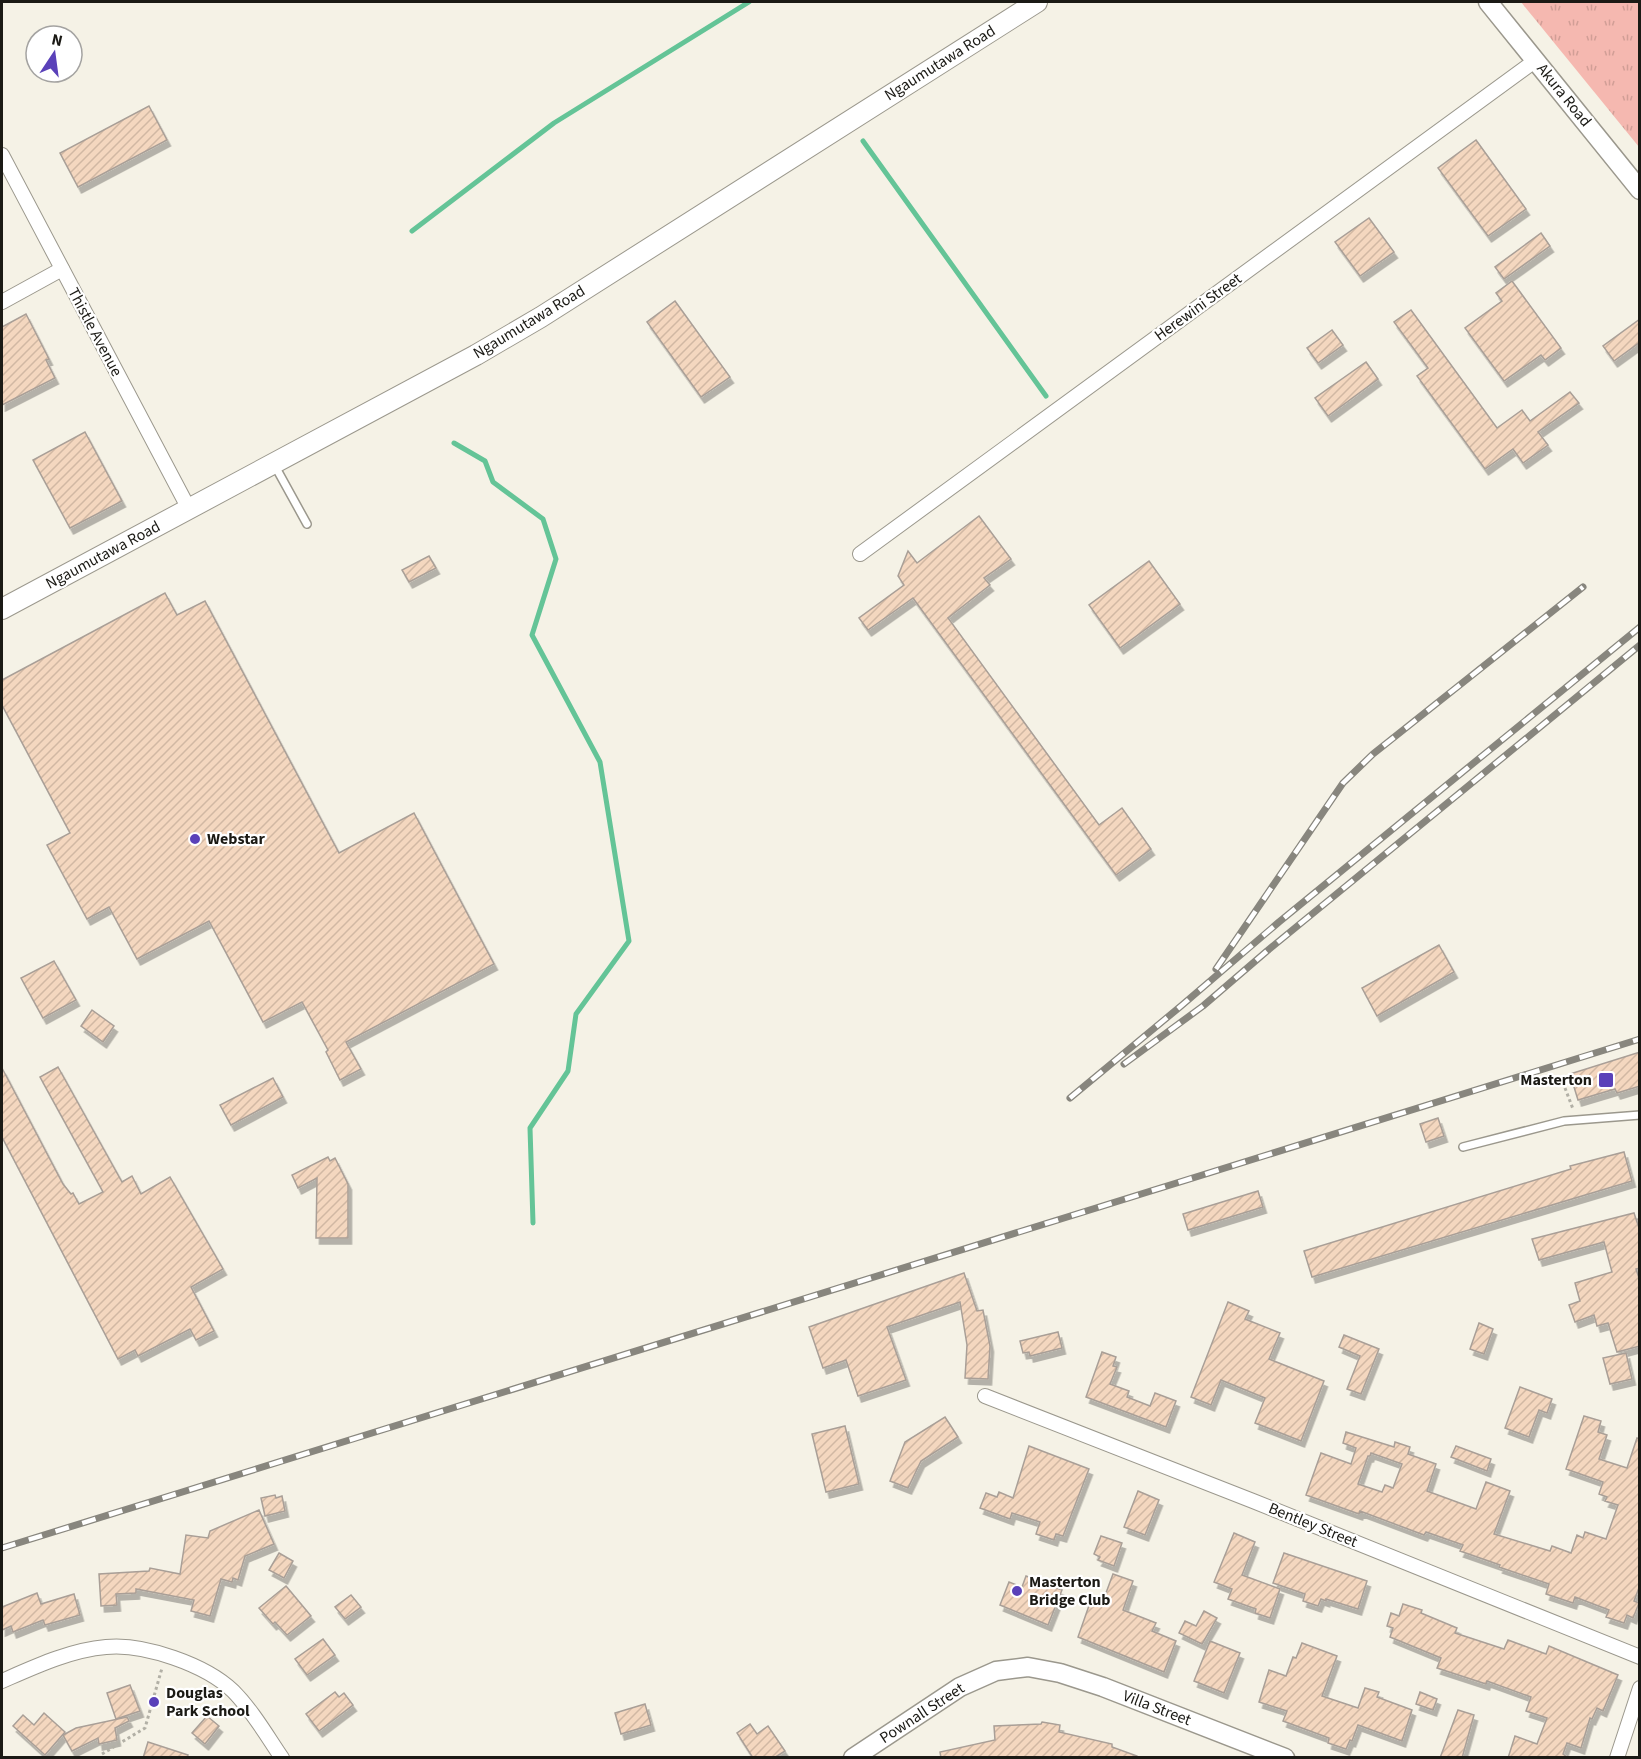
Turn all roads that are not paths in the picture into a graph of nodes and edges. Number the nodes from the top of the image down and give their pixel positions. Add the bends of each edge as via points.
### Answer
1 (1037, 2) edge
2 (1488, 2) edge
3 (1536, 60) junction
4 (2, 155) edge
5 (1640, 190) edge
6 (62, 269) junction
7 (2, 302) edge
8 (273, 464) junction
9 (189, 509) junction
10 (307, 524) dead end
11 (860, 554) dead end
12 (2, 609) edge
13 (1640, 1115) edge
14 (1463, 1147) dead end
15 (985, 1396) dead end
16 (1640, 1657) edge
17 (1028, 1667) joint
18 (2, 1681) edge
19 (1640, 1688) edge
20 (282, 1758) edge
21 (853, 1758) edge
22 (1285, 1758) edge
23 (1617, 1758) edge

1 - 8 main road, Ngaumutawa Road via 541,317
2 - 3 street, Akura Road
3 - 5 street, Akura Road
3 - 11 street, Herewini Street
4 - 6 street, Thistle Avenue
6 - 7 street
6 - 9 street, Thistle Avenue
8 - 9 main road, Ngaumutawa Road
8 - 10 lane
9 - 12 main road, Ngaumutawa Road
13 - 14 lane via 1564,1121
15 - 16 street, Bentley Street
17 - 21 street, Pownall Street via 996,1671 960,1687
17 - 22 street, Villa Street via 1103,1688
18 - 20 street via 52,1660 107,1646 152,1650 194,1665 233,1690
19 - 23 street

